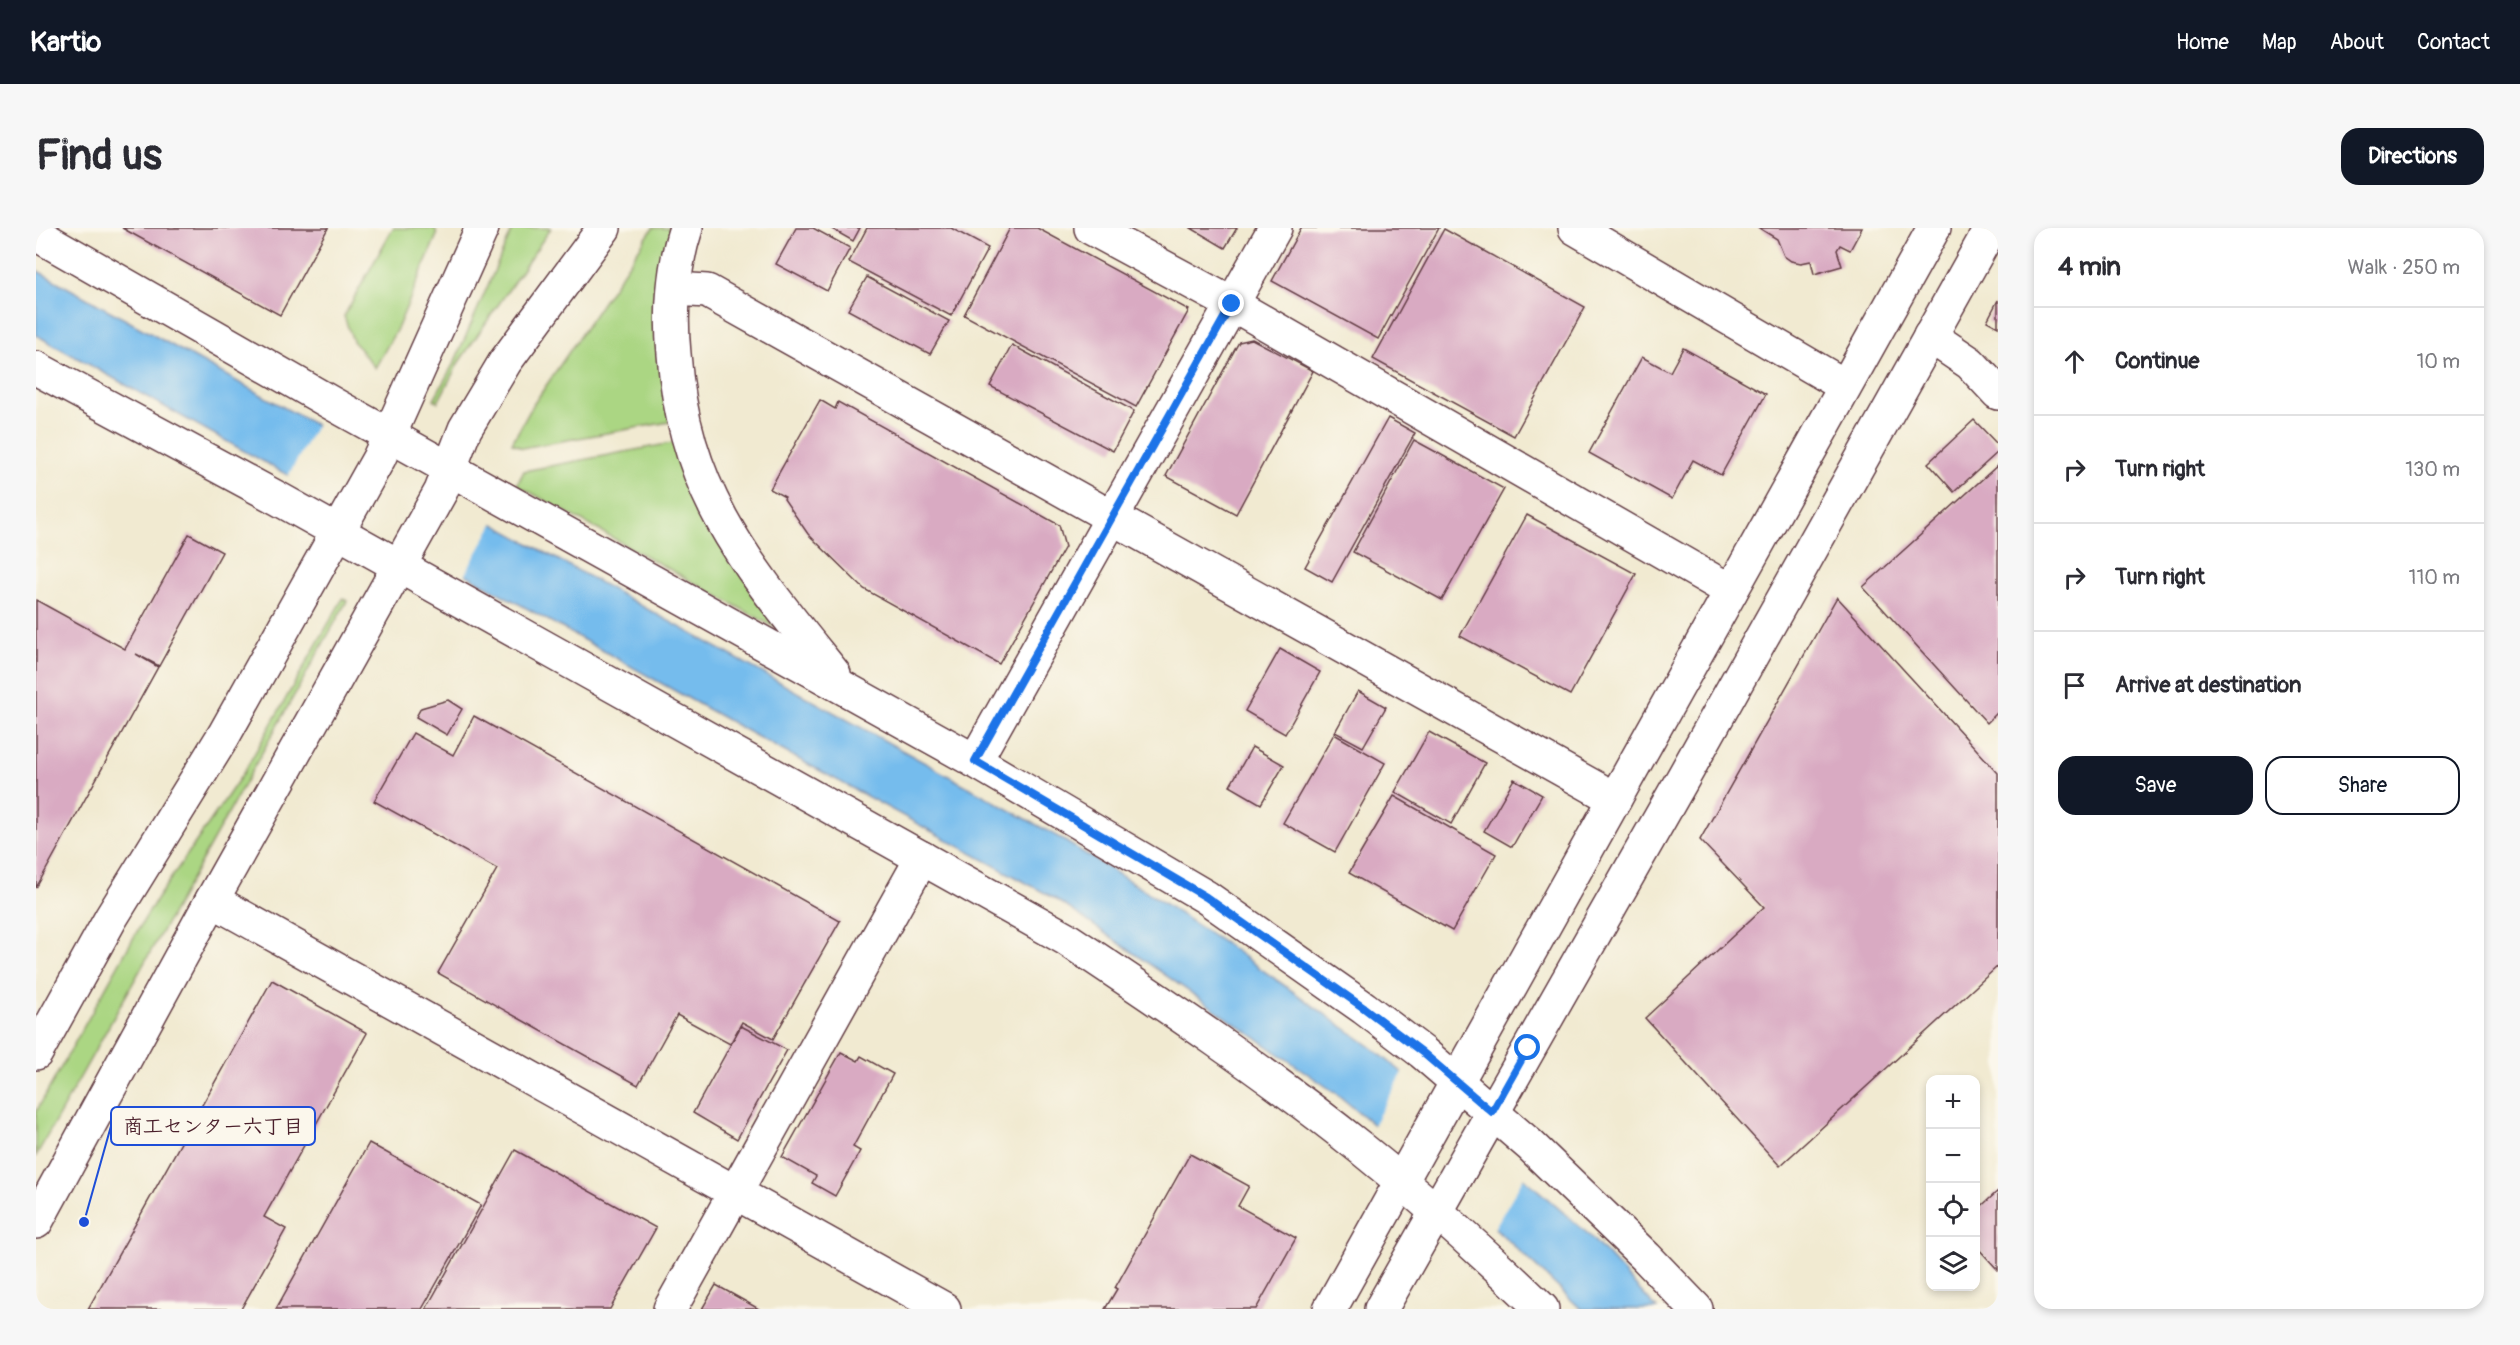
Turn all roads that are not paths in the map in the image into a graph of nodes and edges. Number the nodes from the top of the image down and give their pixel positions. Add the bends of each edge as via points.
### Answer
1 (482, 228) edge
2 (604, 228) edge
3 (686, 228) edge
4 (1091, 228) edge
5 (1275, 228) edge
6 (1575, 228) edge
7 (1934, 228) edge
8 (1991, 228) edge
9 (36, 234) edge
10 (675, 289) junction
11 (1232, 304) junction
12 (1930, 336) junction
13 (36, 368) edge
14 (1845, 386) junction
15 (1998, 393) edge
16 (384, 447) junction
17 (445, 480) junction
18 (1111, 516) junction
19 (343, 522) junction
20 (404, 556) junction
21 (1731, 591) junction
22 (845, 687) junction
23 (975, 761) junction
24 (1615, 799) junction
25 (922, 858) junction
26 (212, 900) junction
27 (36, 1053) edge
28 (1450, 1094) junction
29 (1485, 1124) junction
30 (1407, 1171) junction
31 (735, 1192) junction
32 (1441, 1201) junction
33 (36, 1222) edge
34 (670, 1309) edge
35 (944, 1309) edge
36 (1330, 1309) edge
37 (1381, 1309) edge
38 (1542, 1309) edge
39 (1696, 1309) edge

1 - 16 street
2 - 17 street via 505,362 465,429
3 - 10 street
4 - 11 street
5 - 11 street
6 - 14 street
7 - 14 street
8 - 12 street
9 - 16 street
10 - 18 street via 707,291
10 - 22 street via 671,322 676,382 699,475 720,519 758,579
11 - 18 street
11 - 21 street
12 - 15 street via 1970,363
12 - 29 street
13 - 19 street
14 - 21 street
16 - 17 street
16 - 19 street
17 - 20 street
17 - 22 street
18 - 23 street
18 - 24 street
19 - 20 street
19 - 27 street via 224,735 111,918
20 - 25 street
20 - 26 street
21 - 24 street
22 - 23 street
23 - 28 street via 1206,897 1364,1008
24 - 28 street
25 - 30 street via 1065,938
25 - 31 street
26 - 31 street
26 - 33 street
28 - 29 street
28 - 30 street
29 - 32 street
29 - 39 street via 1530,1144
30 - 32 street
30 - 36 street
31 - 34 street
31 - 35 street
32 - 37 street
32 - 38 street via 1472,1242

